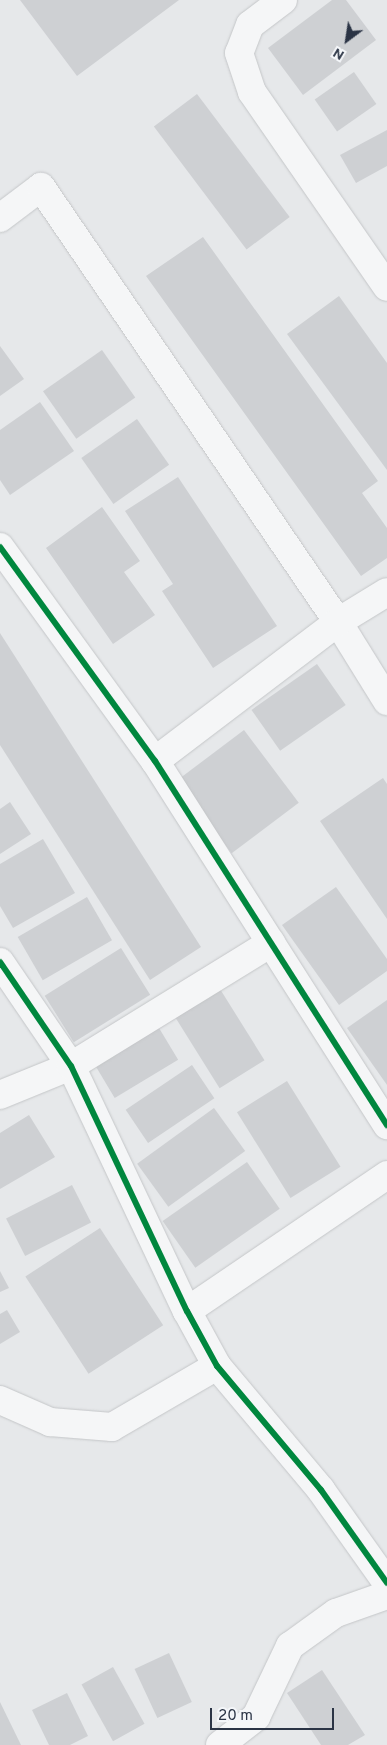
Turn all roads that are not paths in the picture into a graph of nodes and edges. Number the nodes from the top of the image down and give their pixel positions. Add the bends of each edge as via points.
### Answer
1 (283, 0) edge
2 (0, 218) edge
3 (387, 287) edge
4 (0, 547) edge
5 (387, 592) edge
6 (338, 622) junction
7 (387, 701) edge
8 (154, 761) junction
9 (271, 944) junction
10 (0, 962) edge
11 (71, 1066) junction
12 (0, 1095) edge
13 (387, 1125) edge
14 (387, 1174) edge
15 (188, 1310) junction
16 (217, 1366) junction
17 (0, 1400) edge
18 (387, 1583) edge
19 (387, 1595) edge
20 (220, 1745) edge

1 - 3 street via 250,25 239,54 252,92
2 - 6 street via 41,187
4 - 8 street
5 - 6 street
6 - 7 street
6 - 8 street
8 - 9 street
9 - 11 street
9 - 13 street
10 - 11 street
11 - 12 street
11 - 15 street
14 - 15 street
15 - 16 street
16 - 17 street via 112,1427 50,1422
16 - 18 street via 321,1490
19 - 20 street via 336,1612 290,1646 256,1717

